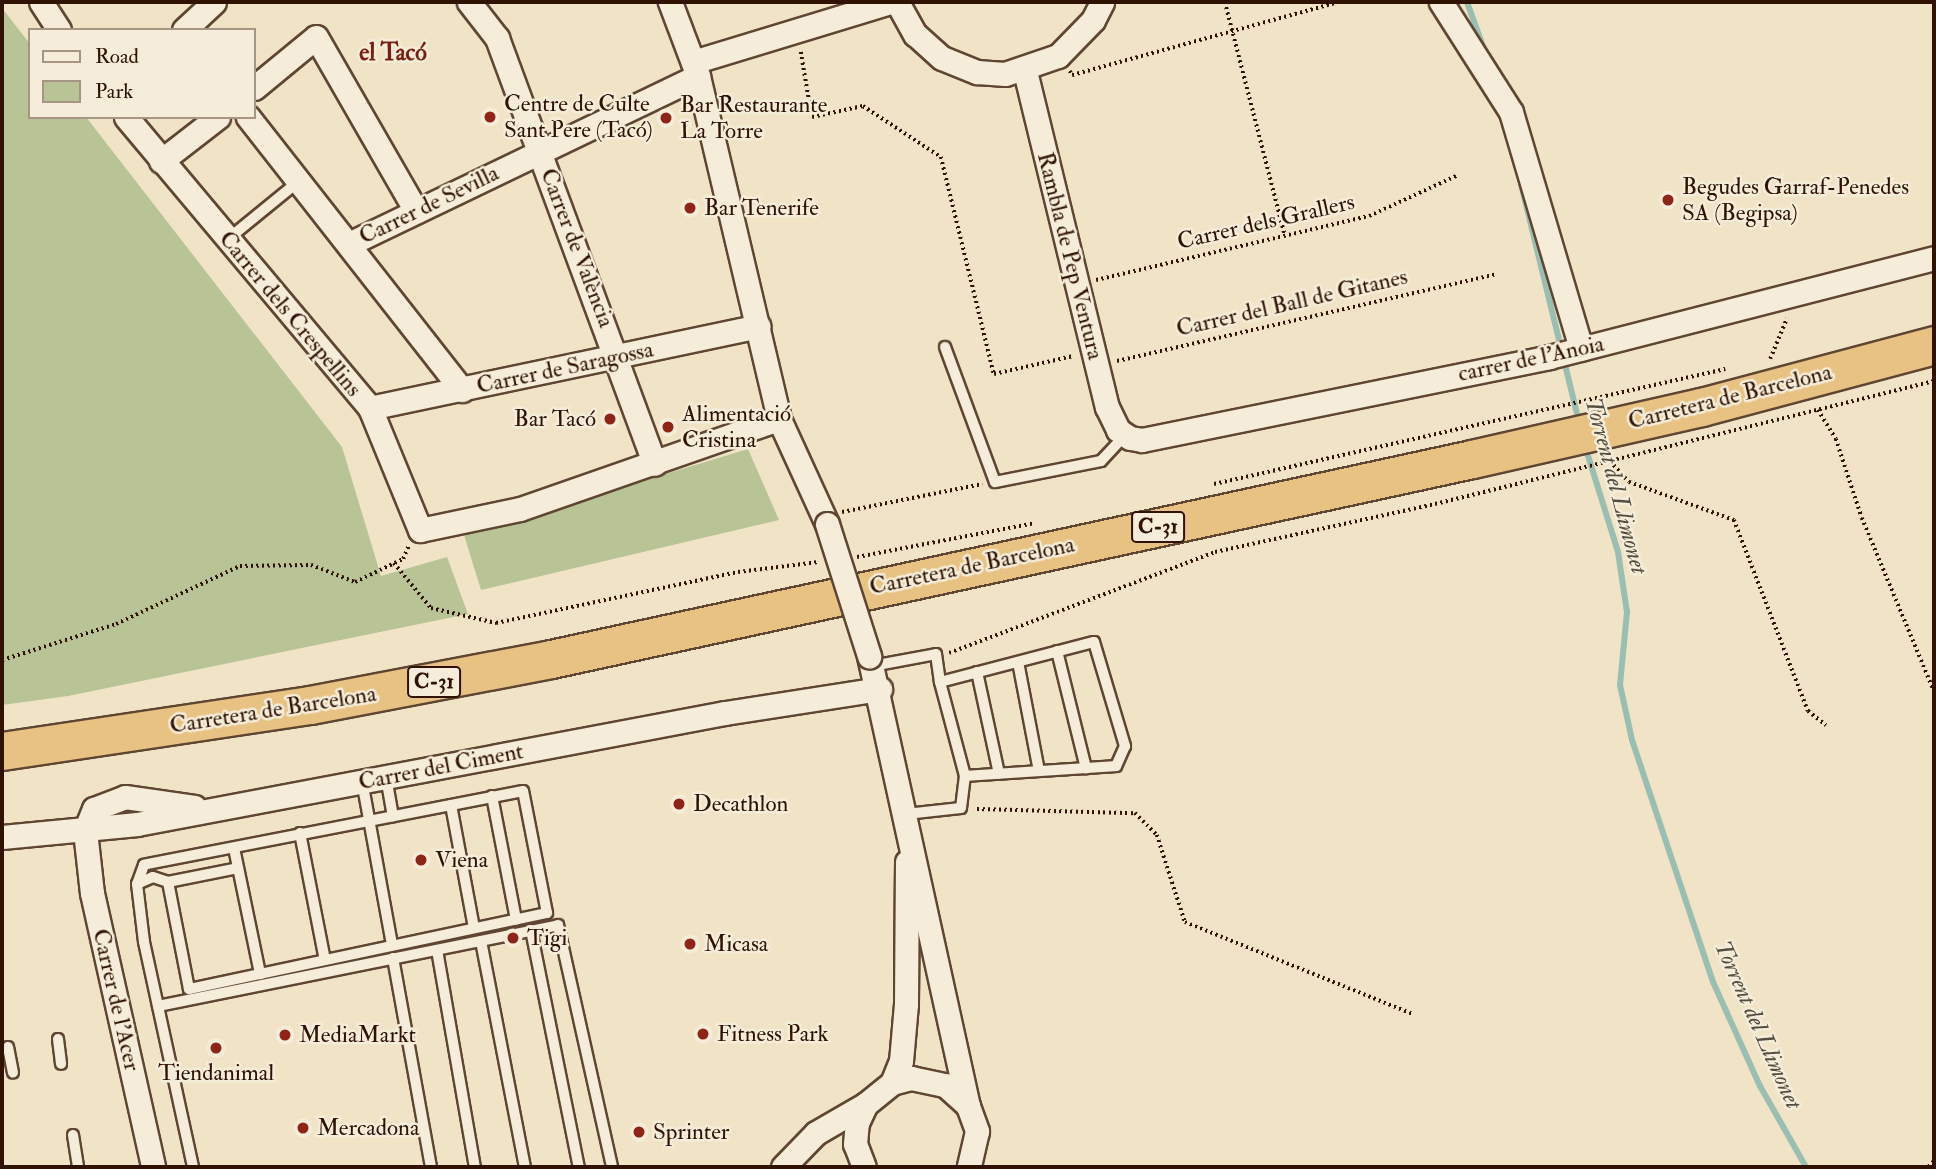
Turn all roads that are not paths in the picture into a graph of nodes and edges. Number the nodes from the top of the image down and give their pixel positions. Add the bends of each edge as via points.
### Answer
1 (41, 2) edge
2 (214, 2) edge
3 (469, 2) edge
4 (670, 2) edge
5 (676, 2) edge
6 (891, 2) edge
7 (897, 2) edge
8 (1102, 2) edge
9 (1441, 2) edge
10 (59, 28) edge
11 (186, 28) edge
12 (695, 69) junction
13 (1025, 71) junction
14 (256, 86) edge
15 (128, 119) edge
16 (215, 119) edge
17 (250, 119) edge
18 (540, 152) junction
19 (161, 161) junction
20 (299, 181) junction
21 (416, 211) junction
22 (228, 240) junction
23 (349, 244) junction
24 (1934, 258) edge
25 (758, 326) junction
26 (1934, 345) edge
27 (945, 346) dead end
28 (1581, 349) junction
29 (619, 357) junction
30 (462, 390) junction
31 (370, 408) junction
32 (779, 418) junction
33 (1125, 435) junction
34 (655, 464) junction
35 (1057, 651) junction
36 (871, 661) junction
37 (1018, 662) junction
38 (977, 672) junction
39 (940, 681) junction
40 (880, 689) junction
41 (120, 736) junction
42 (2, 751) edge
43 (1086, 768) junction
44 (1039, 771) junction
45 (999, 774) junction
46 (2, 775) edge
47 (965, 776) junction
48 (386, 777) junction
49 (362, 781) junction
50 (492, 796) junction
51 (451, 804) junction
52 (393, 816) junction
53 (907, 819) junction
54 (369, 820) junction
55 (85, 831) junction
56 (300, 833) junction
57 (2, 837) edge
58 (234, 848) junction
59 (239, 868) junction
60 (168, 882) junction
61 (137, 884) junction
62 (516, 920) junction
63 (474, 928) junction
64 (531, 930) junction
65 (481, 941) junction
66 (393, 945) junction
67 (437, 950) junction
68 (393, 958) junction
69 (325, 960) junction
70 (260, 974) junction
71 (158, 1006) junction
72 (58, 1039) dead end
73 (8, 1048) dead end
74 (61, 1064) dead end
75 (13, 1073) dead end
76 (892, 1083) junction
77 (866, 1104) junction
78 (968, 1106) junction
79 (73, 1135) dead end
80 (975, 1162) edge
81 (78, 1167) edge
82 (153, 1167) edge
83 (193, 1167) edge
84 (431, 1167) edge
85 (475, 1167) edge
86 (525, 1167) edge
87 (579, 1167) edge
88 (612, 1167) edge
89 (783, 1167) edge
90 (864, 1167) edge

1 - 10 street
2 - 11 street
3 - 18 street, Carrer de València via 497,38
4 - 12 street
5 - 12 lane via 696,53
6 - 12 street, Carrer de Sevilla via 797,30
7 - 13 street via 915,34 942,58 977,72
8 - 13 street via 1073,45
9 - 28 street via 1511,112
12 - 18 street, Carrer de Sevilla
12 - 25 street
13 - 33 street, Rambla de Pep Ventura via 1107,407
14 - 21 street via 316,37
15 - 19 street, Carrer dels Crespellins
16 - 19 street
17 - 20 street
18 - 21 street, Carrer de Sevilla
18 - 29 street, Carrer de València
19 - 22 street, Carrer dels Crespellins
20 - 22 lane
20 - 23 street
21 - 23 street, Carrer de Sevilla
22 - 31 street, Carrer dels Crespellins
23 - 30 street
24 - 28 street, carrer de l'Anoia
25 - 29 street, Carrer de Saragossa
25 - 32 street
26 - 41 highway, Carretera de Barcelona / C-31 via 1700,407 1472,459 551,659
27 - 33 lane via 995,482 1101,461
28 - 33 street, carrer de l'Anoia via 1142,440
29 - 30 street, Carrer de Saragossa
29 - 34 street, Carrer de València
30 - 31 street, Carrer de Saragossa
31 - 34 street, Carrer dels Crespellins via 420,530 520,509
32 - 34 street
32 - 36 street, bridge via 825,520
35 - 37 lane
35 - 43 lane
35 - 43 lane via 1094,642 1125,746 1115,766
36 - 39 lane via 936,654
36 - 40 street
37 - 38 lane
37 - 44 lane
38 - 39 lane
38 - 45 lane
39 - 47 lane
40 - 48 street, Carrer del Ciment
40 - 53 street
41 - 42 highway, Carretera de Barcelona / C-31
41 - 46 highway via 71,761
43 - 44 lane
44 - 45 lane
45 - 47 lane
47 - 53 lane via 961,808
48 - 49 street, Carrer del Ciment
48 - 52 lane
49 - 54 lane
49 - 55 street, Carrer del Ciment via 214,809 125,797 94,809
50 - 51 lane
50 - 62 lane
50 - 62 lane via 523,791 547,913
51 - 52 lane
51 - 63 lane
52 - 54 lane
53 - 76 street via 906,1004 901,1061
53 - 78 street
54 - 56 lane
54 - 66 lane
55 - 57 street
55 - 82 street, Carrer de l'Acer via 92,893
56 - 58 lane
56 - 69 lane
58 - 59 lane
58 - 61 lane via 144,865
59 - 60 lane
59 - 70 lane
60 - 61 lane via 153,877
60 - 70 lane via 189,989
61 - 71 lane
62 - 63 lane
63 - 66 lane
64 - 65 lane
64 - 87 lane
64 - 88 lane via 558,925
65 - 67 lane
65 - 86 lane
66 - 69 lane
67 - 68 lane
67 - 85 lane
68 - 71 lane
68 - 84 lane
69 - 70 lane
71 - 83 lane
72 - 74 lane
73 - 75 lane
76 - 77 street
76 - 78 street via 926,1079 945,1085
77 - 89 street via 817,1133
77 - 90 street via 857,1123 855,1144
78 - 80 street via 977,1131
79 - 81 lane

